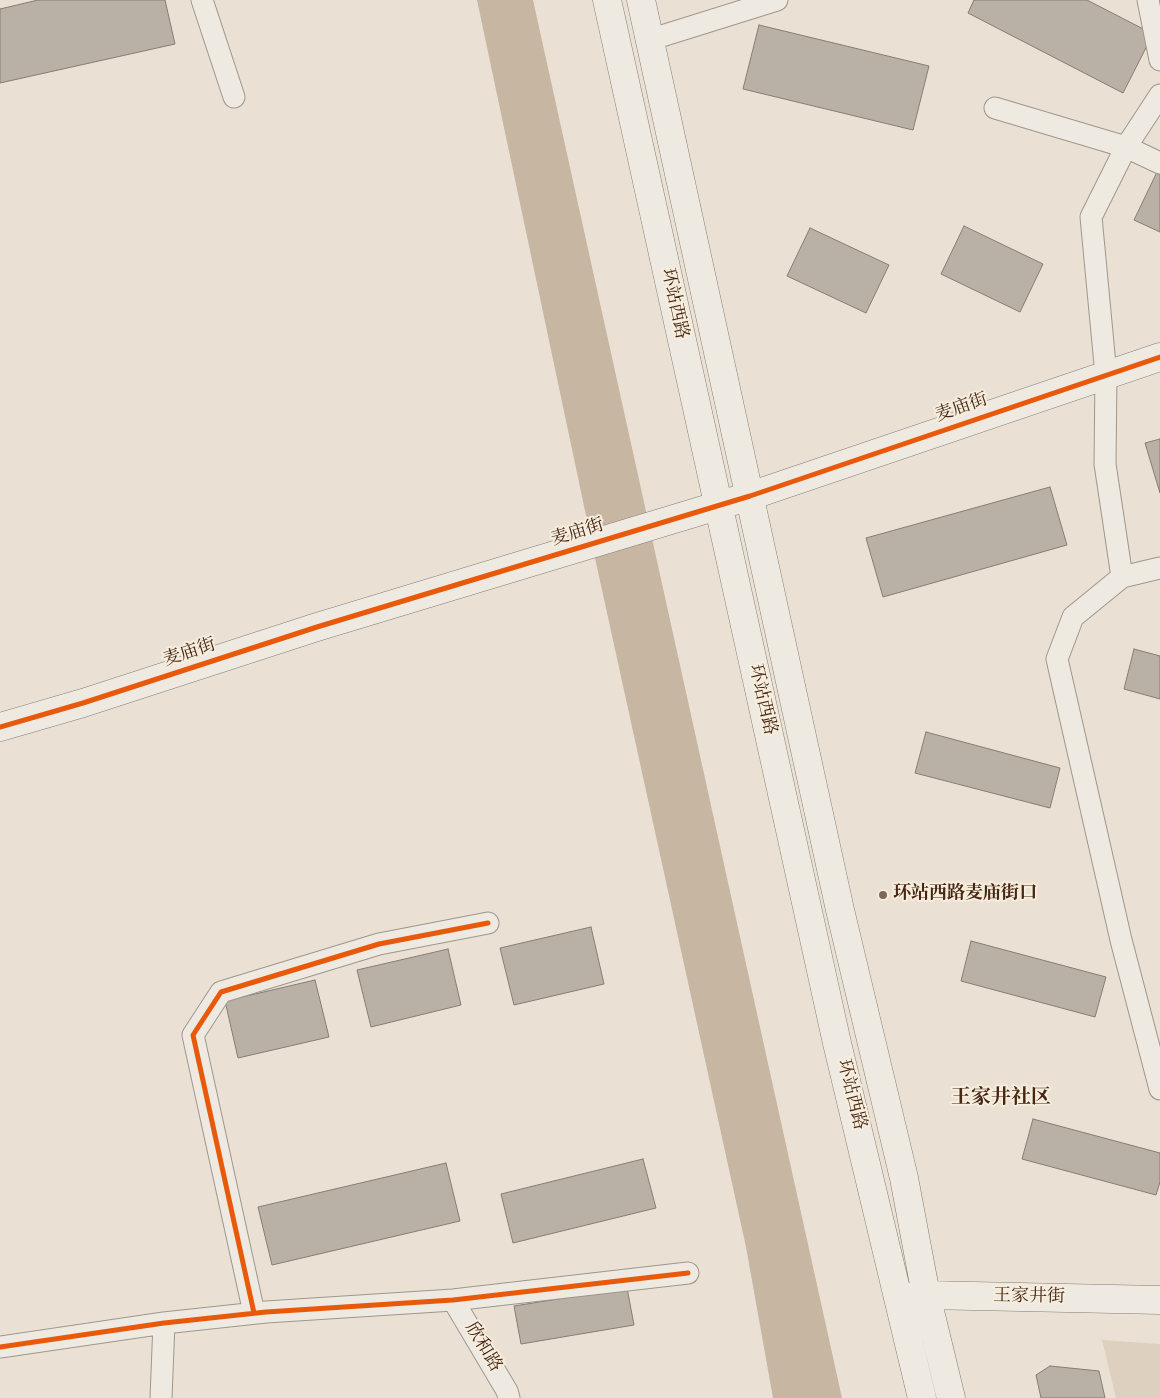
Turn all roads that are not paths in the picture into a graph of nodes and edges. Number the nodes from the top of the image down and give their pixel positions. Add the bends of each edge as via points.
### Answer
1 (202, 0) edge
2 (607, 0) edge
3 (641, 0) edge
4 (777, 0) edge
5 (1148, 0) edge
6 (649, 40) junction
7 (1159, 54) edge
8 (1160, 95) edge
9 (234, 97) dead end
10 (994, 108) dead end
11 (1126, 147) junction
12 (1160, 163) edge
13 (1160, 357) edge
14 (1106, 376) junction
15 (750, 496) junction
16 (717, 506) junction
17 (1160, 568) edge
18 (1122, 577) junction
19 (0, 727) edge
20 (488, 923) dead end
21 (1160, 1089) edge
22 (688, 1273) dead end
23 (926, 1295) junction
24 (899, 1298) junction
25 (453, 1300) junction
26 (1160, 1300) edge
27 (254, 1313) junction
28 (164, 1323) junction
29 (0, 1348) edge
30 (161, 1398) edge
31 (509, 1398) edge
32 (922, 1398) edge
33 (951, 1398) edge

1 - 9 street
2 - 16 main road, 环站西路
3 - 6 main road, 环站西路
4 - 6 street
5 - 7 street
6 - 15 main road, 环站西路
8 - 11 street
10 - 11 street
11 - 12 street
11 - 14 street via 1091,217
13 - 14 main road, 麦庙街
14 - 15 main road, 麦庙街
14 - 18 street via 1105,464
15 - 16 main road, 麦庙街
15 - 23 main road, 环站西路 via 840,910 904,1178
16 - 19 main road, 麦庙街
16 - 24 main road, 环站西路 via 837,1043
17 - 18 street
18 - 21 street via 1073,617 1056,659 1121,940
20 - 27 street via 378,944 221,992 193,1035
22 - 25 street
23 - 24 main road, 王家井街
23 - 26 main road, 王家井街
23 - 33 main road, 环站西路
24 - 32 main road, 环站西路
25 - 27 street
25 - 31 street, 欣和路
27 - 28 street
28 - 29 street
28 - 30 street

